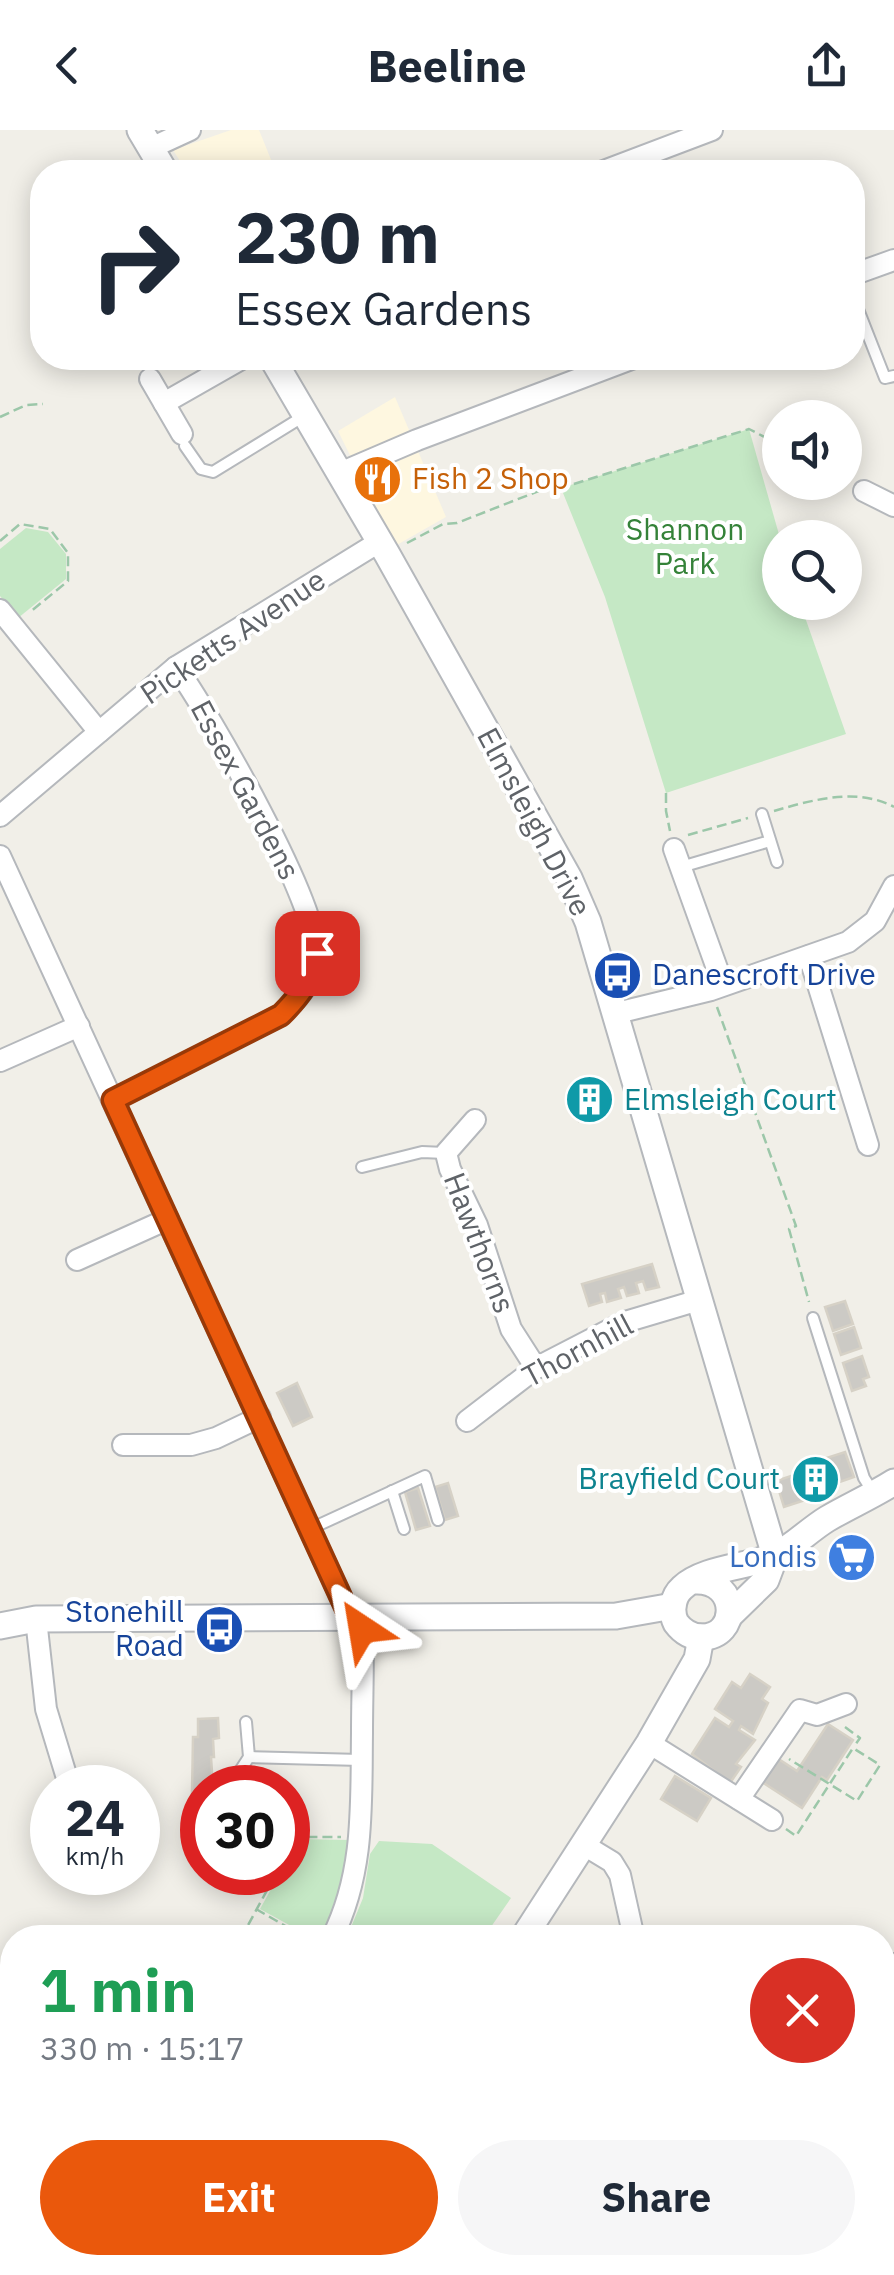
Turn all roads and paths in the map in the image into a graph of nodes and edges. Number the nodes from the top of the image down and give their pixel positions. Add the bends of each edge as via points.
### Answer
1 (190, 130) edge
2 (712, 130) edge
3 (146, 139) edge
4 (633, 160) edge
5 (894, 260) edge
6 (865, 270) edge
7 (865, 326) edge
8 (222, 370) edge
9 (279, 370) edge
10 (602, 370) edge
11 (894, 376) edge
12 (150, 379) dead end
13 (164, 403) junction
14 (43, 404) dead end
15 (305, 416) junction
16 (0, 417) edge
17 (762, 436) edge
18 (184, 440) joint
19 (340, 473) junction
20 (864, 491) dead end
21 (894, 506) edge
22 (0, 541) edge
23 (383, 548) junction
24 (6, 618) edge
25 (176, 667) junction
26 (99, 732) junction
27 (666, 794) dead end
28 (894, 807) edge
29 (762, 814) junction
30 (0, 816) edge
31 (770, 841) junction
32 (676, 852) junction
33 (0, 856) edge
34 (776, 862) dead end
35 (894, 886) edge
36 (809, 956) junction
37 (717, 987) junction
38 (617, 1013) junction
39 (79, 1026) junction
40 (0, 1060) edge
41 (113, 1100) junction
42 (474, 1120) dead end
43 (868, 1145) dead end
44 (446, 1153) junction
45 (362, 1167) dead end
46 (168, 1219) junction
47 (77, 1260) dead end
48 (699, 1300) junction
49 (814, 1318) joint
50 (536, 1368) junction
51 (260, 1417) junction
52 (467, 1421) dead end
53 (124, 1445) dead end
54 (884, 1488) edge
55 (392, 1491) junction
56 (438, 1520) dead end
57 (310, 1529) junction
58 (404, 1530) dead end
59 (775, 1556) junction
60 (698, 1580) junction
61 (673, 1606) junction
62 (728, 1616) junction
63 (356, 1617) junction
64 (36, 1619) junction
65 (0, 1626) edge
66 (700, 1637) junction
67 (840, 1706) joint
68 (246, 1722) dead end
69 (649, 1742) junction
70 (854, 1748) junction
71 (773, 1749) junction
72 (249, 1758) junction
73 (361, 1760) junction
74 (63, 1765) edge
75 (244, 1765) edge
76 (830, 1784) junction
77 (739, 1798) junction
78 (772, 1820) joint
79 (360, 1837) junction
80 (310, 1838) edge
81 (584, 1845) junction
82 (264, 1895) edge
83 (256, 1909) junction
84 (248, 1925) edge
85 (284, 1925) edge
86 (338, 1925) edge
87 (532, 1925) edge
88 (631, 1925) edge

1 - 3 street
2 - 4 street
5 - 6 street
7 - 11 lane via 886,378
8 - 13 street
9 - 15 street, Elmsleigh Drive
10 - 19 street
12 - 13 street
13 - 18 street
14 - 16 path
15 - 18 lane via 213,472 200,469
15 - 19 street, Elmsleigh Drive
17 - 23 path via 750,429 554,485
19 - 23 street, Elmsleigh Drive
20 - 21 street
22 - 24 path via 20,524 50,530 68,553 68,581
23 - 25 street, Picketts Avenue
23 - 38 street, Elmsleigh Drive via 569,878
24 - 26 street
25 - 26 street, Picketts Avenue
25 - 41 street, Essex Gardens via 219,732 303,900 317,953 314,972 281,1015
26 - 30 street, Picketts Avenue
27 - 32 path
28 - 29 path via 880,799 825,797
29 - 31 lane
29 - 32 path
31 - 32 lane
31 - 34 lane
32 - 37 street
33 - 39 street
35 - 36 street via 862,932
36 - 37 street
36 - 43 street
37 - 38 street
37 - 49 path via 796,1226 789,1229
38 - 48 street, Elmsleigh Drive
39 - 40 street
39 - 41 street
41 - 46 street
42 - 44 street, Hawthorns
44 - 45 lane
44 - 50 street, Hawthorns via 511,1329
46 - 47 street
46 - 51 street
48 - 50 street, Thornhill via 626,1322
48 - 59 street, Elmsleigh Drive
49 - 54 lane via 864,1478
50 - 52 street, Thornhill
51 - 53 street via 190,1445
51 - 57 street
54 - 59 street
55 - 56 lane via 425,1476
55 - 57 lane
55 - 58 lane
57 - 63 street
59 - 60 street
59 - 62 street via 766,1580
60 - 61 street via 681,1589
60 - 62 street via 723,1590
61 - 63 street via 616,1616
61 - 66 street via 683,1631
62 - 66 street via 718,1632
63 - 64 street
63 - 73 street
64 - 65 street
64 - 74 street via 46,1708
66 - 69 street via 697,1659
67 - 70 path via 842,1724 860,1738
67 - 71 street via 816,1715 800,1710
68 - 72 lane
69 - 77 street
69 - 81 street
70 - 76 path
70 - 76 path via 880,1765 858,1801
71 - 76 path
71 - 77 street
72 - 73 lane
72 - 75 lane
73 - 79 street
76 - 78 path via 796,1836
77 - 78 street
79 - 80 path
79 - 86 street
81 - 87 street
81 - 88 street via 620,1875
82 - 83 path
83 - 84 path
83 - 85 path

